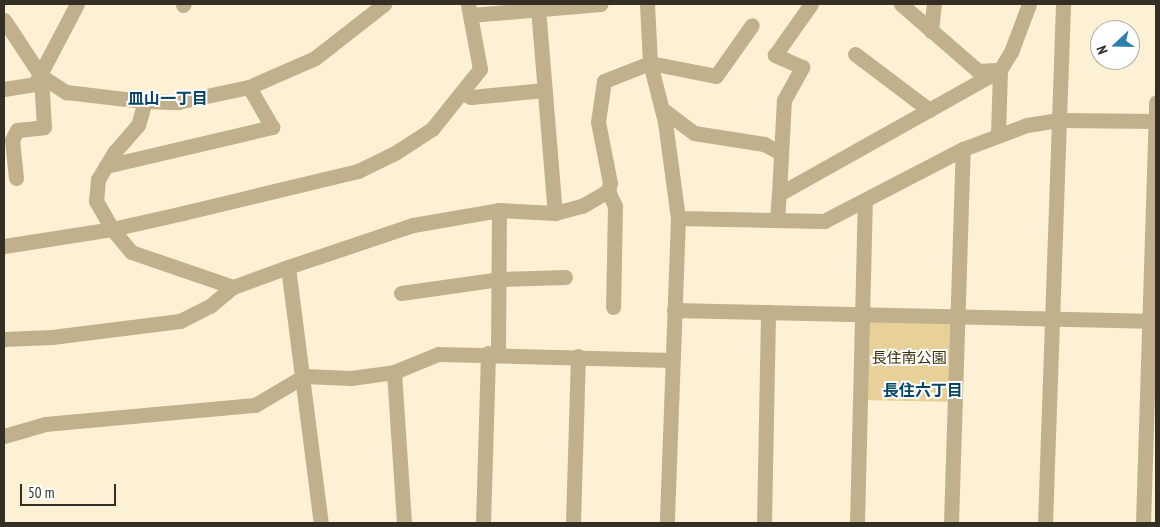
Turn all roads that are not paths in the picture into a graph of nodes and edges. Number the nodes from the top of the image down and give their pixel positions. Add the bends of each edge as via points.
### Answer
1 (77, 4) edge
2 (384, 4) edge
3 (601, 4) edge
4 (647, 4) edge
5 (811, 4) edge
6 (901, 4) edge
7 (934, 4) edge
8 (1028, 4) edge
9 (1063, 4) edge
10 (538, 8) junction
11 (469, 9) edge
12 (4, 20) edge
13 (752, 25) dead end
14 (931, 31) junction
15 (855, 54) dead end
16 (650, 63) junction
17 (1000, 70) junction
18 (41, 76) junction
19 (248, 87) junction
20 (4, 89) edge
21 (546, 90) junction
22 (462, 93) junction
23 (145, 101) junction
24 (1156, 102) edge
25 (662, 109) junction
26 (930, 110) junction
27 (1058, 120) junction
28 (1156, 121) edge
29 (998, 136) junction
30 (963, 148) junction
31 (781, 153) junction
32 (106, 166) junction
33 (16, 178) dead end
34 (608, 191) junction
35 (778, 194) junction
36 (865, 202) junction
37 (499, 210) junction
38 (555, 213) junction
39 (678, 218) junction
40 (777, 220) junction
41 (112, 229) junction
42 (4, 246) edge
43 (288, 267) junction
44 (565, 277) dead end
45 (499, 280) junction
46 (233, 287) junction
47 (401, 293) dead end
48 (613, 307) dead end
49 (674, 310) junction
50 (768, 312) junction
51 (862, 314) junction
52 (957, 316) junction
53 (1053, 319) junction
54 (1153, 321) edge
55 (4, 339) edge
56 (493, 353) junction
57 (578, 356) junction
58 (671, 360) junction
59 (394, 372) junction
60 (304, 376) junction
61 (4, 436) edge
62 (321, 523) edge
63 (404, 523) edge
64 (483, 523) edge
65 (573, 523) edge
66 (667, 523) edge
67 (764, 523) edge
68 (857, 523) edge
69 (951, 523) edge
70 (1045, 523) edge
71 (1144, 523) edge

1 - 18 street
2 - 19 street via 315,58
3 - 10 street
4 - 16 street
5 - 31 street via 775,55 802,67 784,100
6 - 14 street
7 - 14 street
8 - 17 street via 1011,52
9 - 27 street
10 - 11 street
10 - 21 street
11 - 22 street via 480,69
12 - 18 street
13 - 16 street via 716,76
14 - 17 street via 978,71
15 - 26 street
16 - 25 street
16 - 34 street via 604,81 598,122 610,183
17 - 26 street
17 - 29 street
18 - 20 street via 35,84
18 - 23 street via 66,92
18 - 33 street via 44,127 17,130 12,140
19 - 23 street via 178,102
19 - 32 street via 272,127
21 - 22 street via 471,97
21 - 38 street
22 - 41 street via 432,129 358,172
23 - 32 street via 138,124
24 - 28 street
25 - 31 street via 694,133 764,144
25 - 39 street
26 - 35 street
27 - 28 street
27 - 29 street via 1027,125
27 - 53 street
28 - 54 street
29 - 30 street
30 - 36 street
30 - 52 street
31 - 35 street
32 - 41 street via 98,179 96,201
34 - 38 street via 582,206
34 - 48 street via 615,206
35 - 40 street
36 - 40 street via 824,221
36 - 51 street
37 - 38 street
37 - 43 street via 414,225
37 - 45 street
39 - 40 street
39 - 49 street
41 - 42 street
41 - 46 street via 131,252
43 - 46 street
43 - 60 street
44 - 45 street
45 - 47 street
45 - 56 street
46 - 55 street via 210,306 180,321 52,337
49 - 50 street
49 - 58 street
50 - 51 street
50 - 67 street
51 - 52 street
51 - 68 street
52 - 53 street
52 - 69 street
53 - 54 street
53 - 70 street
54 - 71 street
56 - 57 street
56 - 59 street via 438,354
56 - 64 street
57 - 58 street
57 - 65 street
58 - 66 street
59 - 60 street via 351,378
59 - 63 street
60 - 61 street via 255,405 45,424
60 - 62 street

